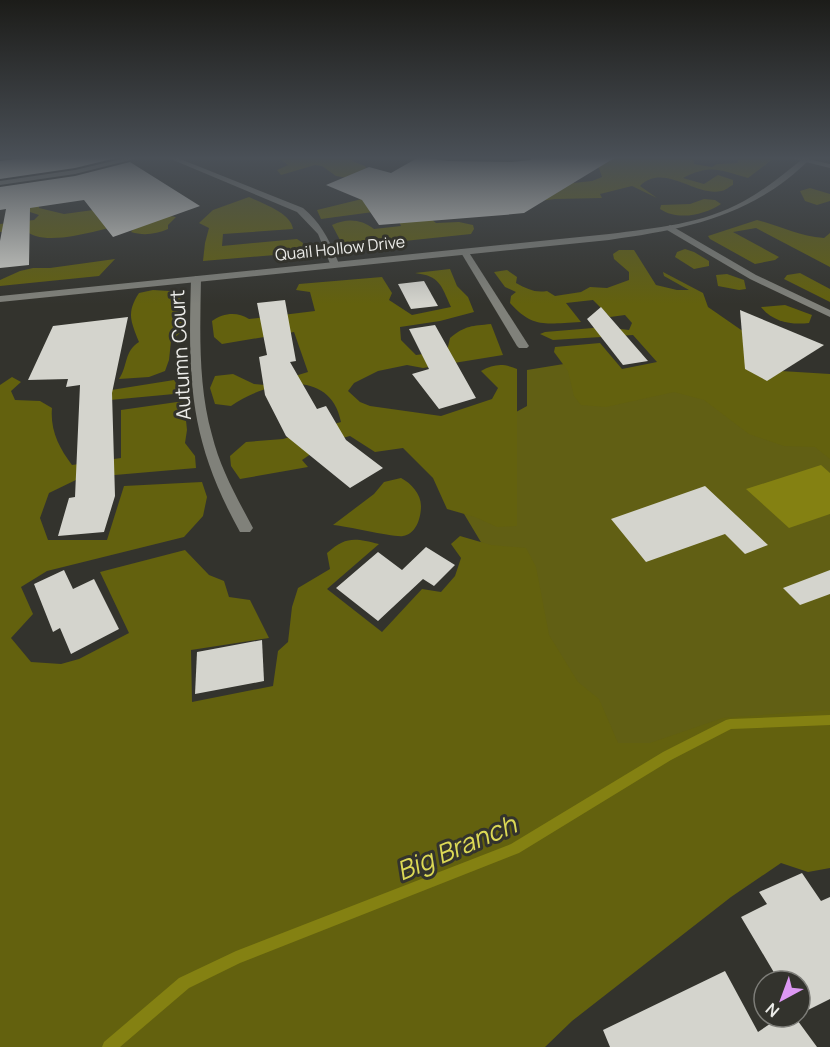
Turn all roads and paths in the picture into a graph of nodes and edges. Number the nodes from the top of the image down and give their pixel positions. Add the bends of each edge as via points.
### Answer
1 (290, 206) edge
2 (739, 206) edge
3 (670, 228) junction
4 (464, 251) junction
5 (334, 264) junction
6 (196, 279) junction
7 (0, 299) edge
8 (830, 314) edge
9 (523, 346) dead end
10 (244, 528) dead end

1 - 5 street via 318,224
2 - 3 street, Quail Hollow Drive
3 - 4 street, Quail Hollow Drive
3 - 8 street via 753,277
4 - 5 street, Quail Hollow Drive
4 - 9 street
5 - 6 street, Quail Hollow Drive
6 - 7 street, Quail Hollow Drive
6 - 10 street, Autumn Court via 200,411 214,463

